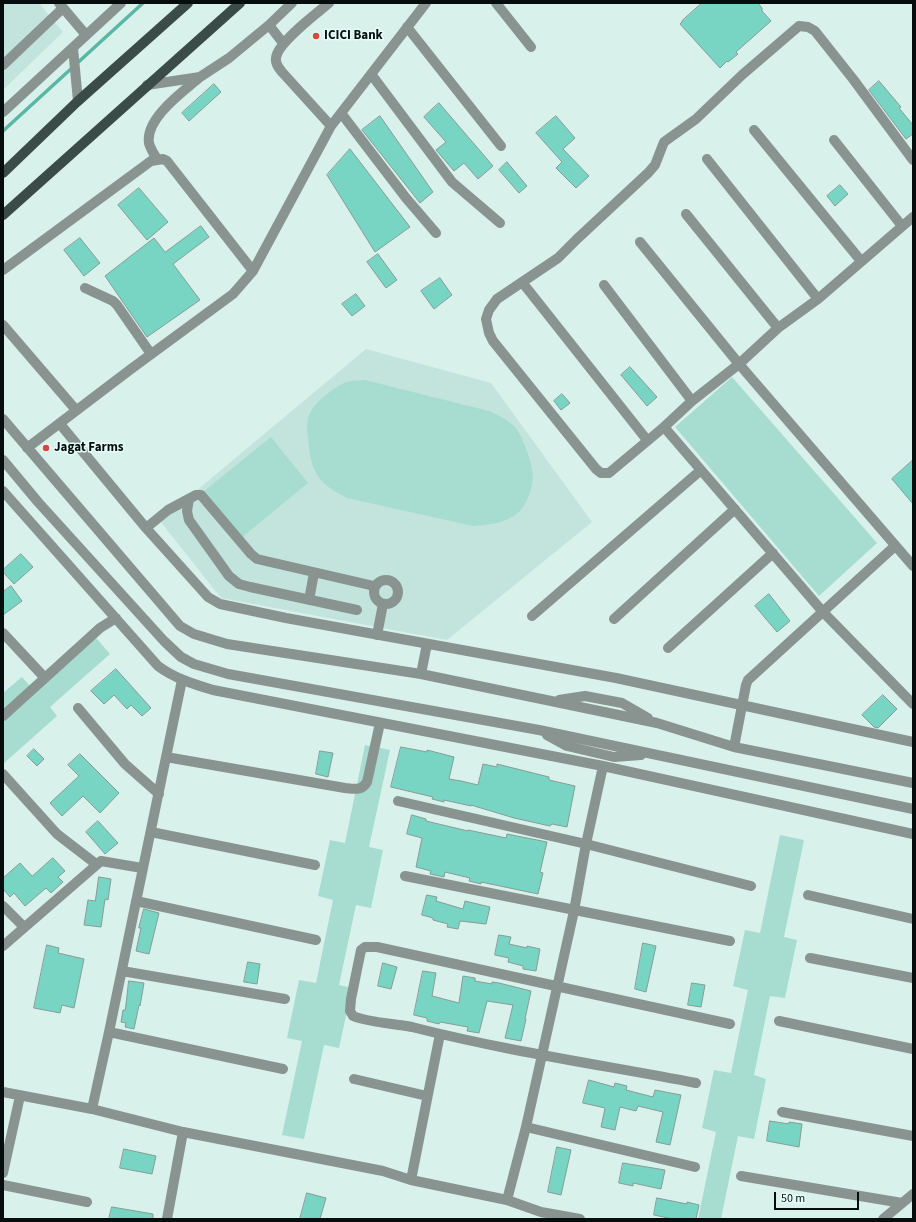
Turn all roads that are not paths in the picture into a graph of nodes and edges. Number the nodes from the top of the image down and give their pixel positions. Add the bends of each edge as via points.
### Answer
1 (121, 3) edge
2 (188, 3) edge
3 (240, 3) edge
4 (292, 3) edge
5 (329, 3) edge
6 (426, 3) edge
7 (496, 3) edge
8 (61, 5) edge
9 (269, 25) junction
10 (407, 27) junction
11 (86, 35) junction
12 (283, 43) junction
13 (531, 47) dead end
14 (73, 48) junction
15 (3, 65) edge
16 (371, 74) junction
17 (200, 77) junction
18 (147, 85) junction
19 (78, 101) junction
20 (3, 112) edge
21 (341, 113) junction
22 (331, 126) junction
23 (754, 130) dead end
24 (834, 140) dead end
25 (501, 146) dead end
26 (157, 159) junction
27 (707, 159) dead end
28 (913, 160) edge
29 (3, 173) edge
30 (686, 214) dead end
31 (3, 215) edge
32 (913, 217) edge
33 (500, 223) dead end
34 (902, 226) junction
35 (436, 234) dead end
36 (640, 242) dead end
37 (861, 261) junction
38 (3, 270) edge
39 (253, 271) junction
40 (522, 282) junction
41 (604, 286) dead end
42 (84, 288) dead end
43 (818, 299) junction
44 (3, 325) edge
45 (778, 328) junction
46 (151, 354) junction
47 (739, 364) junction
48 (692, 401) junction
49 (76, 410) junction
50 (3, 419) edge
51 (60, 424) junction
52 (664, 427) junction
53 (647, 440) junction
54 (27, 448) junction
55 (3, 460) edge
56 (701, 470) junction
57 (3, 490) edge
58 (189, 499) junction
59 (38, 502) junction
60 (735, 509) junction
61 (26, 516) junction
62 (146, 528) junction
63 (895, 546) junction
64 (773, 553) junction
65 (913, 566) edge
66 (314, 572) junction
67 (374, 586) junction
68 (309, 600) junction
69 (383, 604) junction
70 (357, 610) dead end
71 (823, 612) junction
72 (532, 616) dead end
73 (116, 618) junction
74 (614, 619) dead end
75 (3, 633) edge
76 (377, 635) junction
77 (427, 644) junction
78 (668, 648) dead end
79 (421, 674) junction
80 (45, 678) junction
81 (182, 680) junction
82 (913, 704) edge
83 (742, 705) junction
84 (78, 708) dead end
85 (3, 716) edge
86 (380, 723) junction
87 (913, 742) edge
88 (734, 747) junction
89 (166, 757) junction
90 (603, 766) junction
91 (3, 774) edge
92 (913, 783) edge
93 (158, 794) junction
94 (398, 801) dead end
95 (913, 809) edge
96 (151, 832) junction
97 (913, 834) edge
98 (586, 844) junction
99 (96, 864) junction
100 (315, 865) dead end
101 (142, 868) junction
102 (405, 876) dead end
103 (751, 886) dead end
104 (808, 896) dead end
105 (136, 901) junction
106 (3, 906) edge
107 (574, 911) junction
108 (913, 919) edge
109 (24, 927) junction
110 (316, 940) dead end
111 (730, 941) dead end
112 (3, 946) edge
113 (810, 958) dead end
114 (122, 971) junction
115 (913, 978) edge
116 (556, 985) junction
117 (284, 999) dead end
118 (779, 1021) dead end
119 (730, 1024) dead end
120 (110, 1032) junction
121 (440, 1034) junction
122 (913, 1049) edge
123 (541, 1054) junction
124 (283, 1069) dead end
125 (354, 1079) dead end
126 (696, 1083) dead end
127 (3, 1092) edge
128 (20, 1096) junction
129 (427, 1096) junction
130 (92, 1109) junction
131 (782, 1112) dead end
132 (526, 1127) junction
133 (183, 1132) junction
134 (913, 1136) edge
135 (694, 1166) dead end
136 (3, 1173) edge
137 (741, 1176) dead end
138 (411, 1180) junction
139 (3, 1185) edge
140 (913, 1194) edge
141 (507, 1200) junction
142 (87, 1202) dead end
143 (902, 1203) junction
144 (540, 1215) edge
145 (167, 1219) edge
146 (580, 1219) edge
147 (883, 1219) edge

1 - 11 street
2 - 19 main road
3 - 18 main road
4 - 9 street
5 - 12 street
6 - 10 street
7 - 13 street
8 - 11 street
8 - 15 street
9 - 12 street
9 - 17 street via 229,58
10 - 16 street
10 - 25 street
11 - 14 street
12 - 22 street via 275,60 277,65
14 - 19 street
14 - 20 street
16 - 21 street
16 - 33 street via 452,182
17 - 18 street
17 - 26 street via 159,114 149,132 149,143
18 - 31 main road
19 - 29 main road
21 - 22 street
21 - 35 street
22 - 39 street
23 - 37 street
24 - 34 street
26 - 38 street
26 - 39 street via 167,161
27 - 43 street
28 - 40 street via 853,79 814,32 808,27 799,26 742,75 696,120 664,142 655,165 648,173 558,258
30 - 45 street
32 - 34 street
34 - 37 street
36 - 47 street
37 - 43 street
39 - 46 street via 233,294
40 - 53 street
40 - 53 street via 496,299 489,310 486,319 493,341 601,473 609,473
41 - 48 street
42 - 46 street via 117,305
43 - 45 street
44 - 49 street
45 - 47 street
46 - 49 street
47 - 48 street
47 - 63 street
48 - 52 street
49 - 51 street
50 - 54 street
51 - 54 street
51 - 62 street
52 - 53 street
52 - 56 street
54 - 79 street via 180,626 194,634 227,644
55 - 59 street
56 - 60 street
56 - 72 street
57 - 61 street
58 - 62 street via 168,510
58 - 66 street via 201,495 251,554
58 - 68 street via 189,520 235,582
59 - 61 street
59 - 95 street via 164,641 181,657 194,664 228,674 539,730
60 - 64 street
60 - 74 street
61 - 73 street
62 - 76 street via 208,597 220,604
63 - 65 street
63 - 71 street
64 - 71 street
64 - 78 street
66 - 67 street
66 - 68 street
67 - 69 street via 374,596
67 - 69 street via 383,579 390,580 396,586 396,599 390,604
68 - 70 street
69 - 76 street
71 - 82 street
71 - 83 street via 748,680
73 - 80 street via 100,628
73 - 81 street via 158,666
75 - 80 street
76 - 77 street
77 - 79 street
77 - 83 street via 616,678
79 - 88 street via 553,701 585,696 622,703 657,723
80 - 85 street
81 - 86 street via 213,690
81 - 89 street
83 - 87 street
83 - 88 street
84 - 93 street via 124,764
86 - 89 street via 366,782 360,789
86 - 90 street
88 - 92 street
89 - 93 street
90 - 97 street
90 - 98 street
91 - 99 street via 57,834
93 - 96 street
94 - 98 street
96 - 100 street
96 - 101 street
98 - 103 street
98 - 107 street
99 - 101 street via 101,861
99 - 109 street
101 - 105 street
102 - 107 street
104 - 108 street
105 - 110 street
105 - 114 street
106 - 109 street
107 - 111 street
107 - 116 street
109 - 112 street
113 - 115 street
114 - 117 street
114 - 120 street
116 - 119 street
116 - 121 street via 377,947 365,947 361,950 351,999 350,1011 353,1016
116 - 123 street
118 - 122 street
120 - 124 street
120 - 130 street
121 - 123 street
121 - 129 street
123 - 126 street
123 - 132 street
125 - 129 street
127 - 128 street
128 - 130 street
128 - 136 street
129 - 138 street
130 - 133 street
131 - 134 street
132 - 135 street
132 - 141 street
133 - 138 street via 383,1171
133 - 145 street
137 - 143 street
138 - 141 street
139 - 142 street
140 - 143 street
141 - 144 street
143 - 147 street
144 - 146 street

